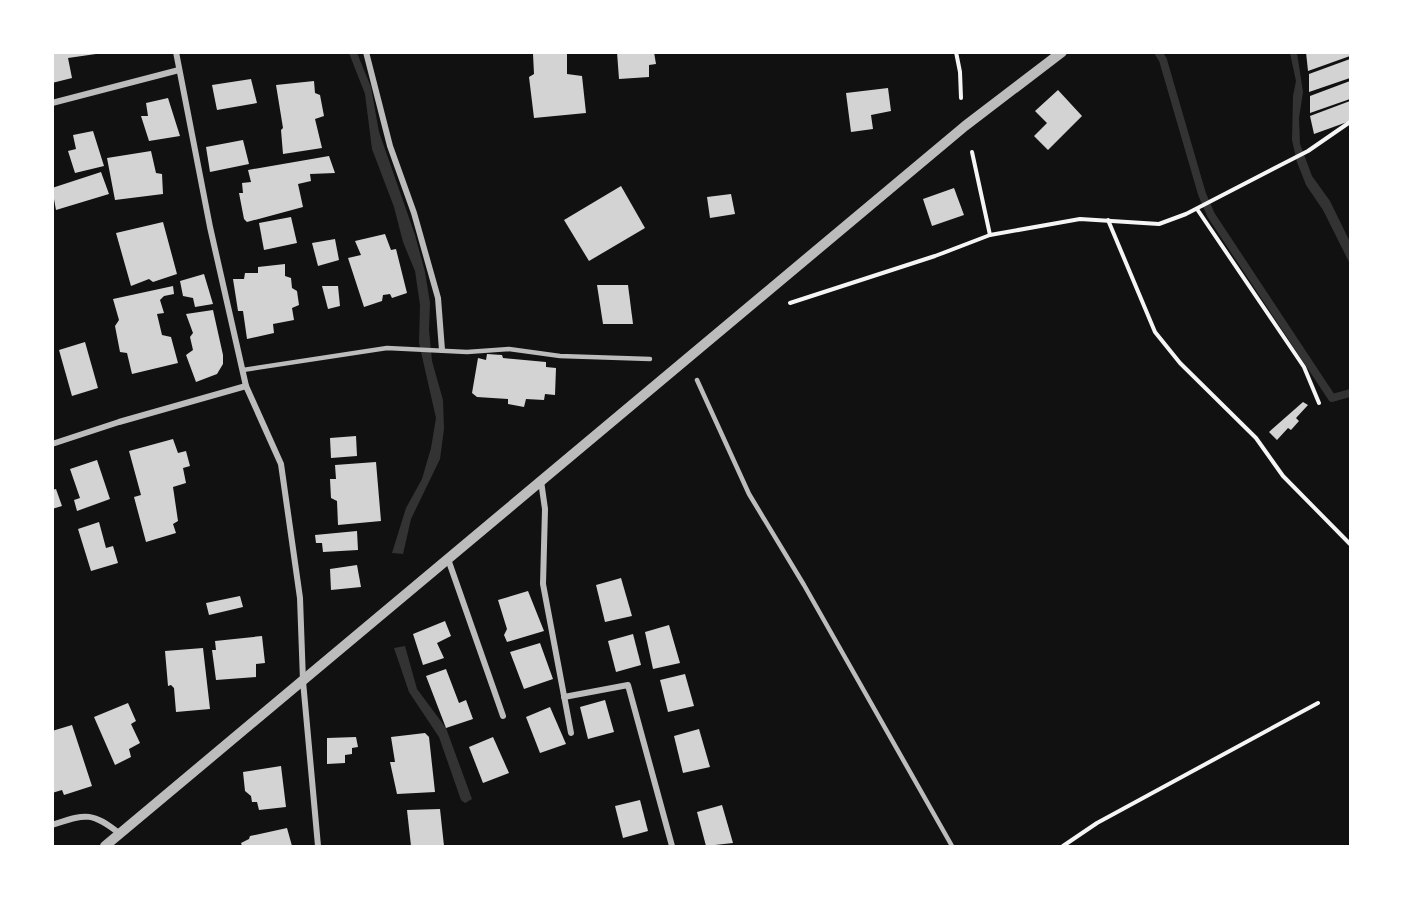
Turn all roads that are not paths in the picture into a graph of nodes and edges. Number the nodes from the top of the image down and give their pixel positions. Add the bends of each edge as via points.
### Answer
1 (176, 52) edge
2 (366, 52) edge
3 (1062, 52) edge
4 (178, 70) junction
5 (52, 103) edge
6 (442, 350) junction
7 (650, 359) dead end
8 (243, 370) junction
9 (697, 380) dead end
10 (246, 386) junction
11 (52, 444) edge
12 (541, 480) junction
13 (448, 559) junction
14 (303, 681) junction
15 (564, 697) junction
16 (502, 716) dead end
17 (571, 733) dead end
18 (52, 825) edge
19 (120, 834) junction
20 (105, 846) edge
21 (318, 846) edge
22 (672, 846) edge
23 (952, 846) edge

1 - 4 street
2 - 6 street via 390,146 438,298
3 - 12 street via 965,126
4 - 5 street
4 - 8 street
6 - 7 lane via 509,349 560,356
6 - 8 lane via 387,348
8 - 10 street
9 - 23 lane via 749,494
10 - 11 street
10 - 14 street via 281,464 300,598
12 - 13 street
12 - 15 street via 545,509 543,585
13 - 14 street
13 - 16 street
14 - 19 street
14 - 21 street
15 - 17 street
15 - 22 street via 628,685
18 - 19 street via 87,816 102,820
19 - 20 street

